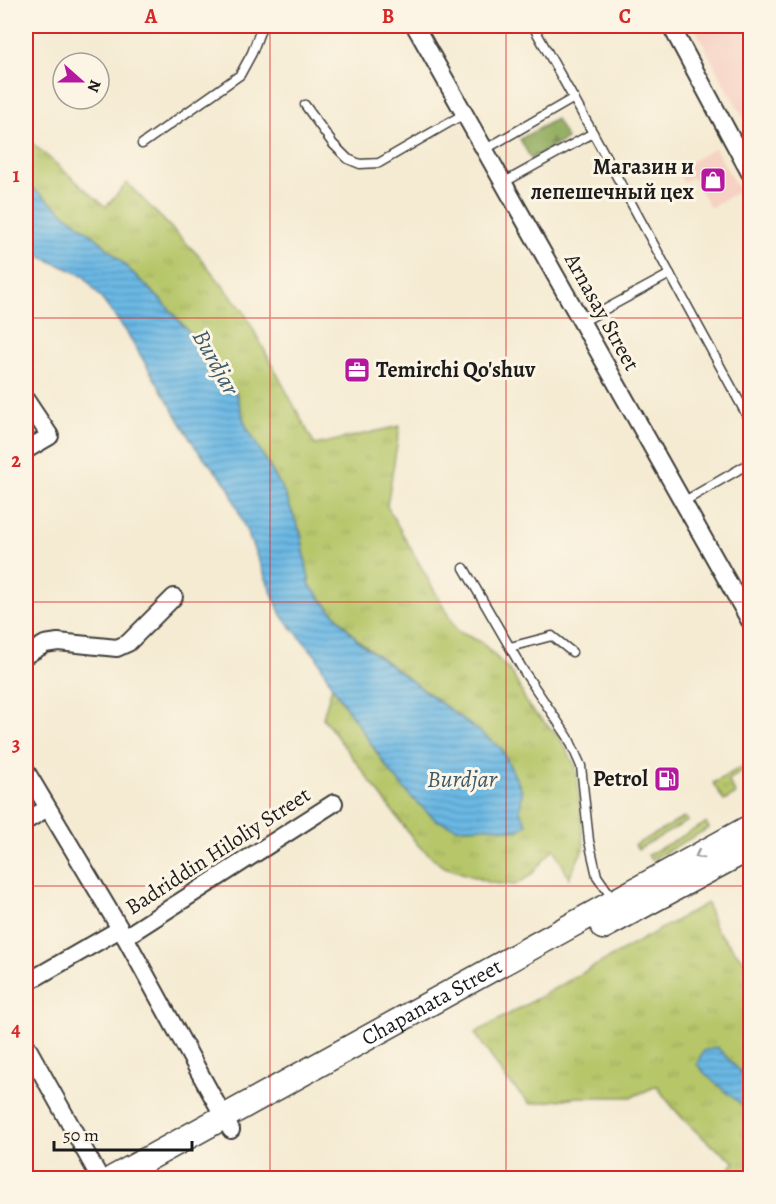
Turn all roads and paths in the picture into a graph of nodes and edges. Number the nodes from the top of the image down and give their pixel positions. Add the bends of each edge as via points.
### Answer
1 (261, 26) edge
2 (415, 26) edge
3 (533, 26) edge
4 (671, 26) edge
5 (574, 98) junction
6 (305, 105) dead end
7 (464, 114) junction
8 (593, 133) junction
9 (142, 144) dead end
10 (484, 150) junction
11 (748, 161) edge
12 (503, 183) junction
13 (670, 274) junction
14 (582, 322) junction
15 (26, 400) edge
16 (750, 421) edge
17 (26, 450) edge
18 (750, 463) edge
19 (683, 502) junction
20 (464, 568) dead end
21 (174, 597) dead end
22 (750, 621) edge
23 (510, 647) junction
24 (572, 652) dead end
25 (26, 655) edge
26 (26, 771) edge
27 (334, 803) dead end
28 (46, 808) junction
29 (26, 821) edge
30 (750, 827) edge
31 (750, 848) edge
32 (616, 907) junction
33 (123, 933) junction
34 (26, 983) edge
35 (26, 1045) edge
36 (227, 1124) junction
37 (122, 1178) edge

1 - 9 lane via 240,75
2 - 7 street, Arnasay Street
3 - 5 lane
4 - 11 street
5 - 8 lane
5 - 10 lane
6 - 7 lane via 333,144 360,165 379,163
7 - 10 street, Arnasay Street
8 - 12 lane
8 - 13 lane
10 - 12 street, Arnasay Street
12 - 14 street, Arnasay Street
13 - 14 lane
13 - 16 lane
14 - 19 street, Arnasay Street
15 - 17 street via 50,436
18 - 19 lane
19 - 22 street, Arnasay Street
20 - 23 lane
21 - 25 street via 128,644 117,648 58,642 45,644
23 - 24 lane via 552,636
23 - 32 lane via 568,737 581,766 597,876
26 - 28 street
27 - 33 street, Badriddin Hiloliy Street
28 - 29 street
28 - 33 street
30 -> 32 main road, Chapanata Street
31 - 32 main road, Chapanata Street
32 - 36 main road, Chapanata Street
33 - 34 street, Badriddin Hiloliy Street
33 - 36 street
35 - 37 street
36 - 37 main road, Chapanata Street

